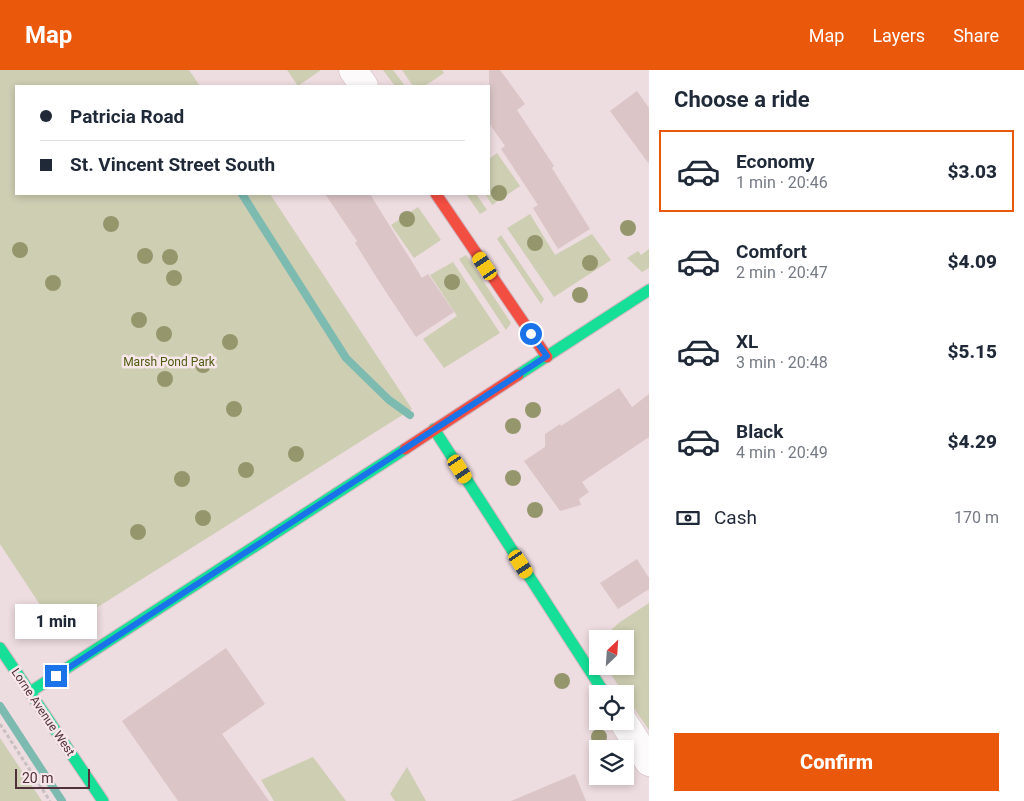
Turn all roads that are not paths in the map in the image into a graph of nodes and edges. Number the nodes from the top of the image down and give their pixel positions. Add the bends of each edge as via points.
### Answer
1 (353, 70) edge
2 (363, 85) edge
3 (437, 195) edge
4 (649, 290) edge
5 (547, 356) junction
6 (434, 429) junction
7 (0, 648) edge
8 (599, 685) edge
9 (30, 692) junction
10 (629, 730) edge
11 (649, 762) edge
12 (103, 801) edge

1 - 2 street
3 - 5 street
4 - 5 street
5 - 6 street
6 - 8 street
6 - 9 street
7 - 9 street, Lorne Avenue West
9 - 12 street, Lorne Avenue West
10 - 11 street

